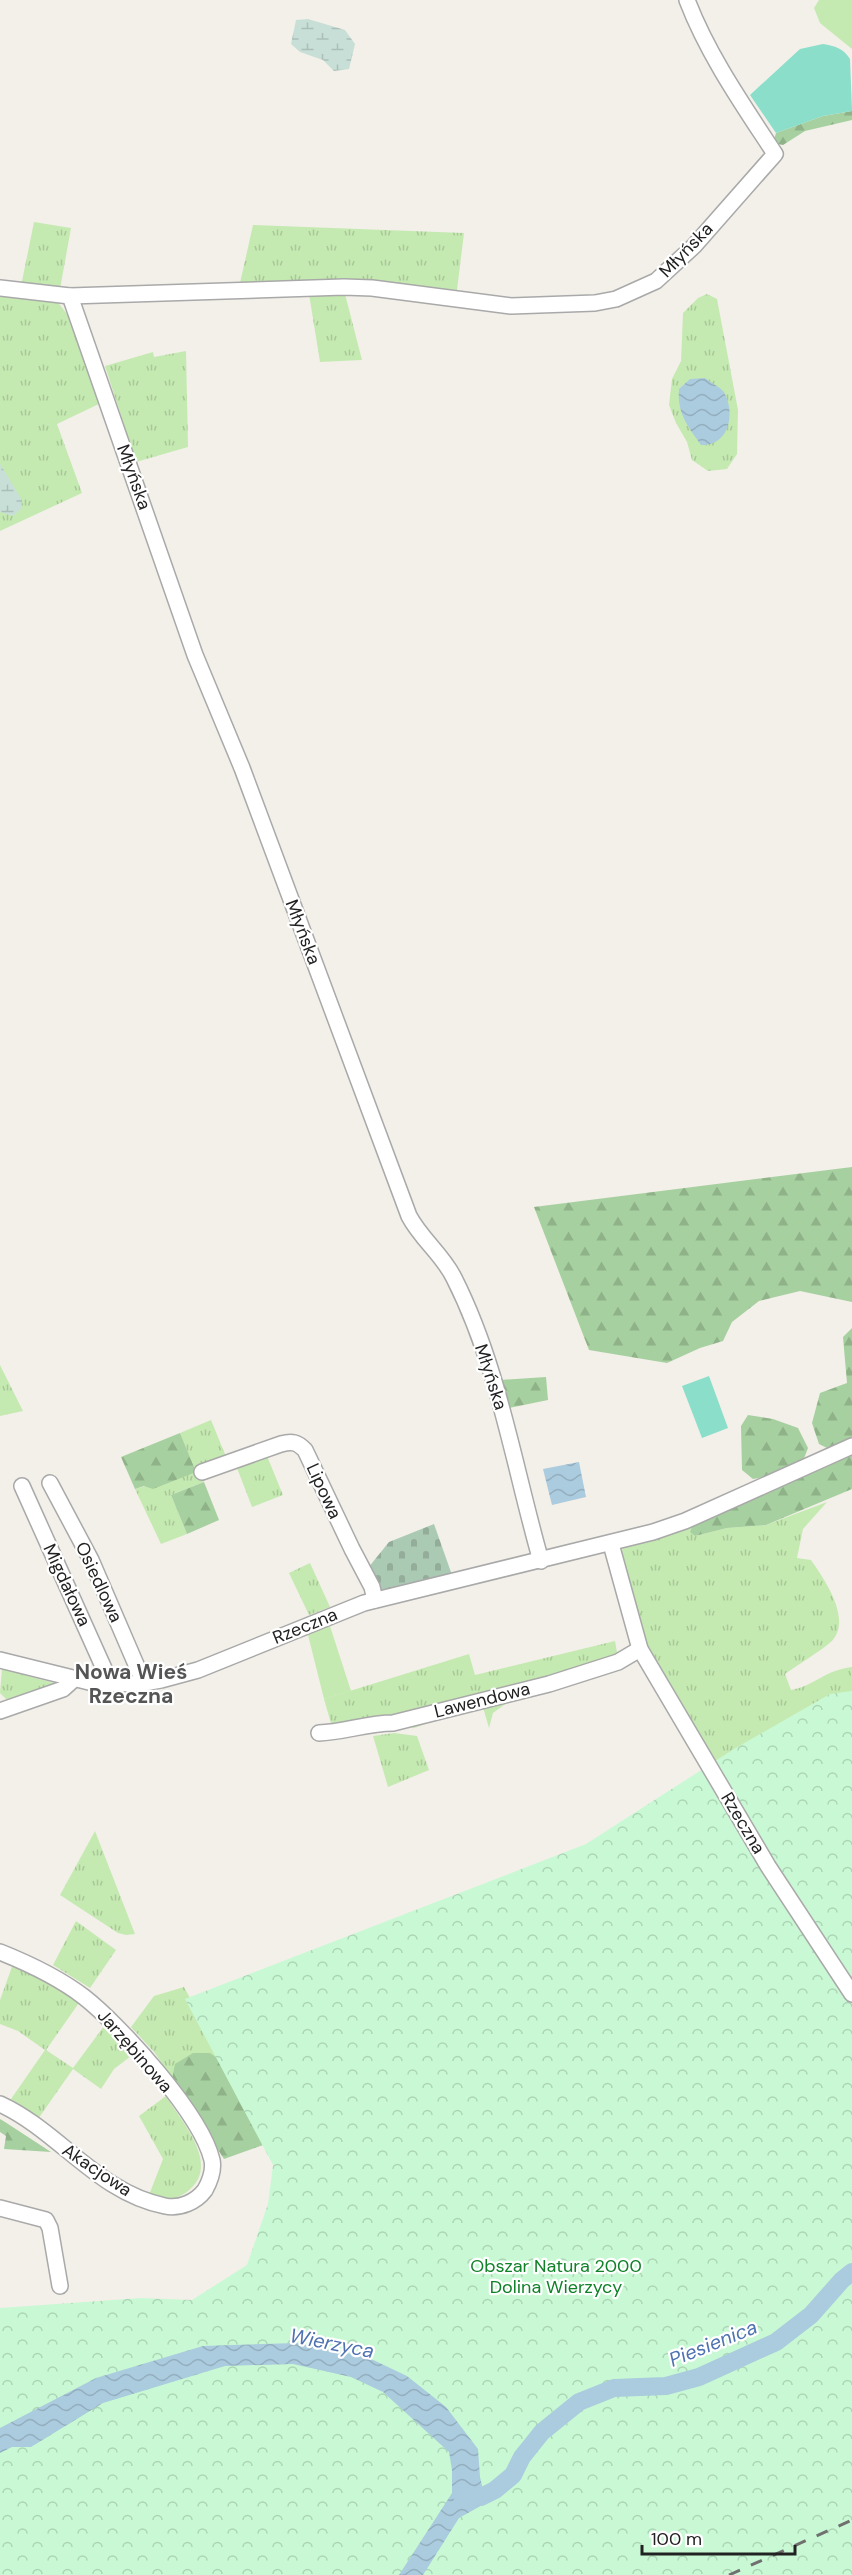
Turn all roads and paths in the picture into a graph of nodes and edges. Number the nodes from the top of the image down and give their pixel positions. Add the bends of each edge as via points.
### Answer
1 (687, 0) edge
2 (0, 288) edge
3 (70, 296) junction
4 (852, 1446) edge
5 (202, 1472) dead end
6 (50, 1483) dead end
7 (22, 1486) dead end
8 (612, 1544) junction
9 (541, 1561) junction
10 (375, 1600) junction
11 (640, 1649) junction
12 (0, 1660) edge
13 (72, 1680) junction
14 (144, 1683) junction
15 (105, 1684) junction
16 (0, 1711) edge
17 (319, 1733) dead end
18 (0, 1952) edge
19 (852, 1994) edge
20 (0, 2104) edge
21 (202, 2194) joint
22 (0, 2208) edge
23 (60, 2286) dead end

1 - 3 street, Młyńska via 721,69 775,154 694,246 656,281 616,299 595,303 511,306 344,287
2 - 3 street, Młyńska
3 - 9 street, Młyńska via 195,655 242,768 409,1216 453,1275 465,1302 514,1450
4 - 8 street, Rzeczna via 686,1521
5 - 10 street, Lipowa via 281,1443 300,1444
6 - 14 street, Osiedlowa via 91,1560
7 - 15 street, Migdałowa via 106,1673
8 - 9 street, Rzeczna
8 - 11 street, Rzeczna
9 - 10 street, Rzeczna
10 - 14 street, Rzeczna via 198,1670
11 - 17 street, Lawendowa via 618,1662 549,1684 393,1724
11 - 19 street, Rzeczna via 768,1866
12 - 13 street, Rzeczna
13 - 15 street, Rzeczna
13 - 16 street via 63,1689
14 - 15 street, Rzeczna
18 - 21 street, Jarzębinowa via 48,1973 82,1995 144,2055 186,2110 208,2148 212,2173
20 - 21 street, Akacjowa via 97,2174 141,2199 175,2206 194,2201
22 - 23 street via 46,2220

